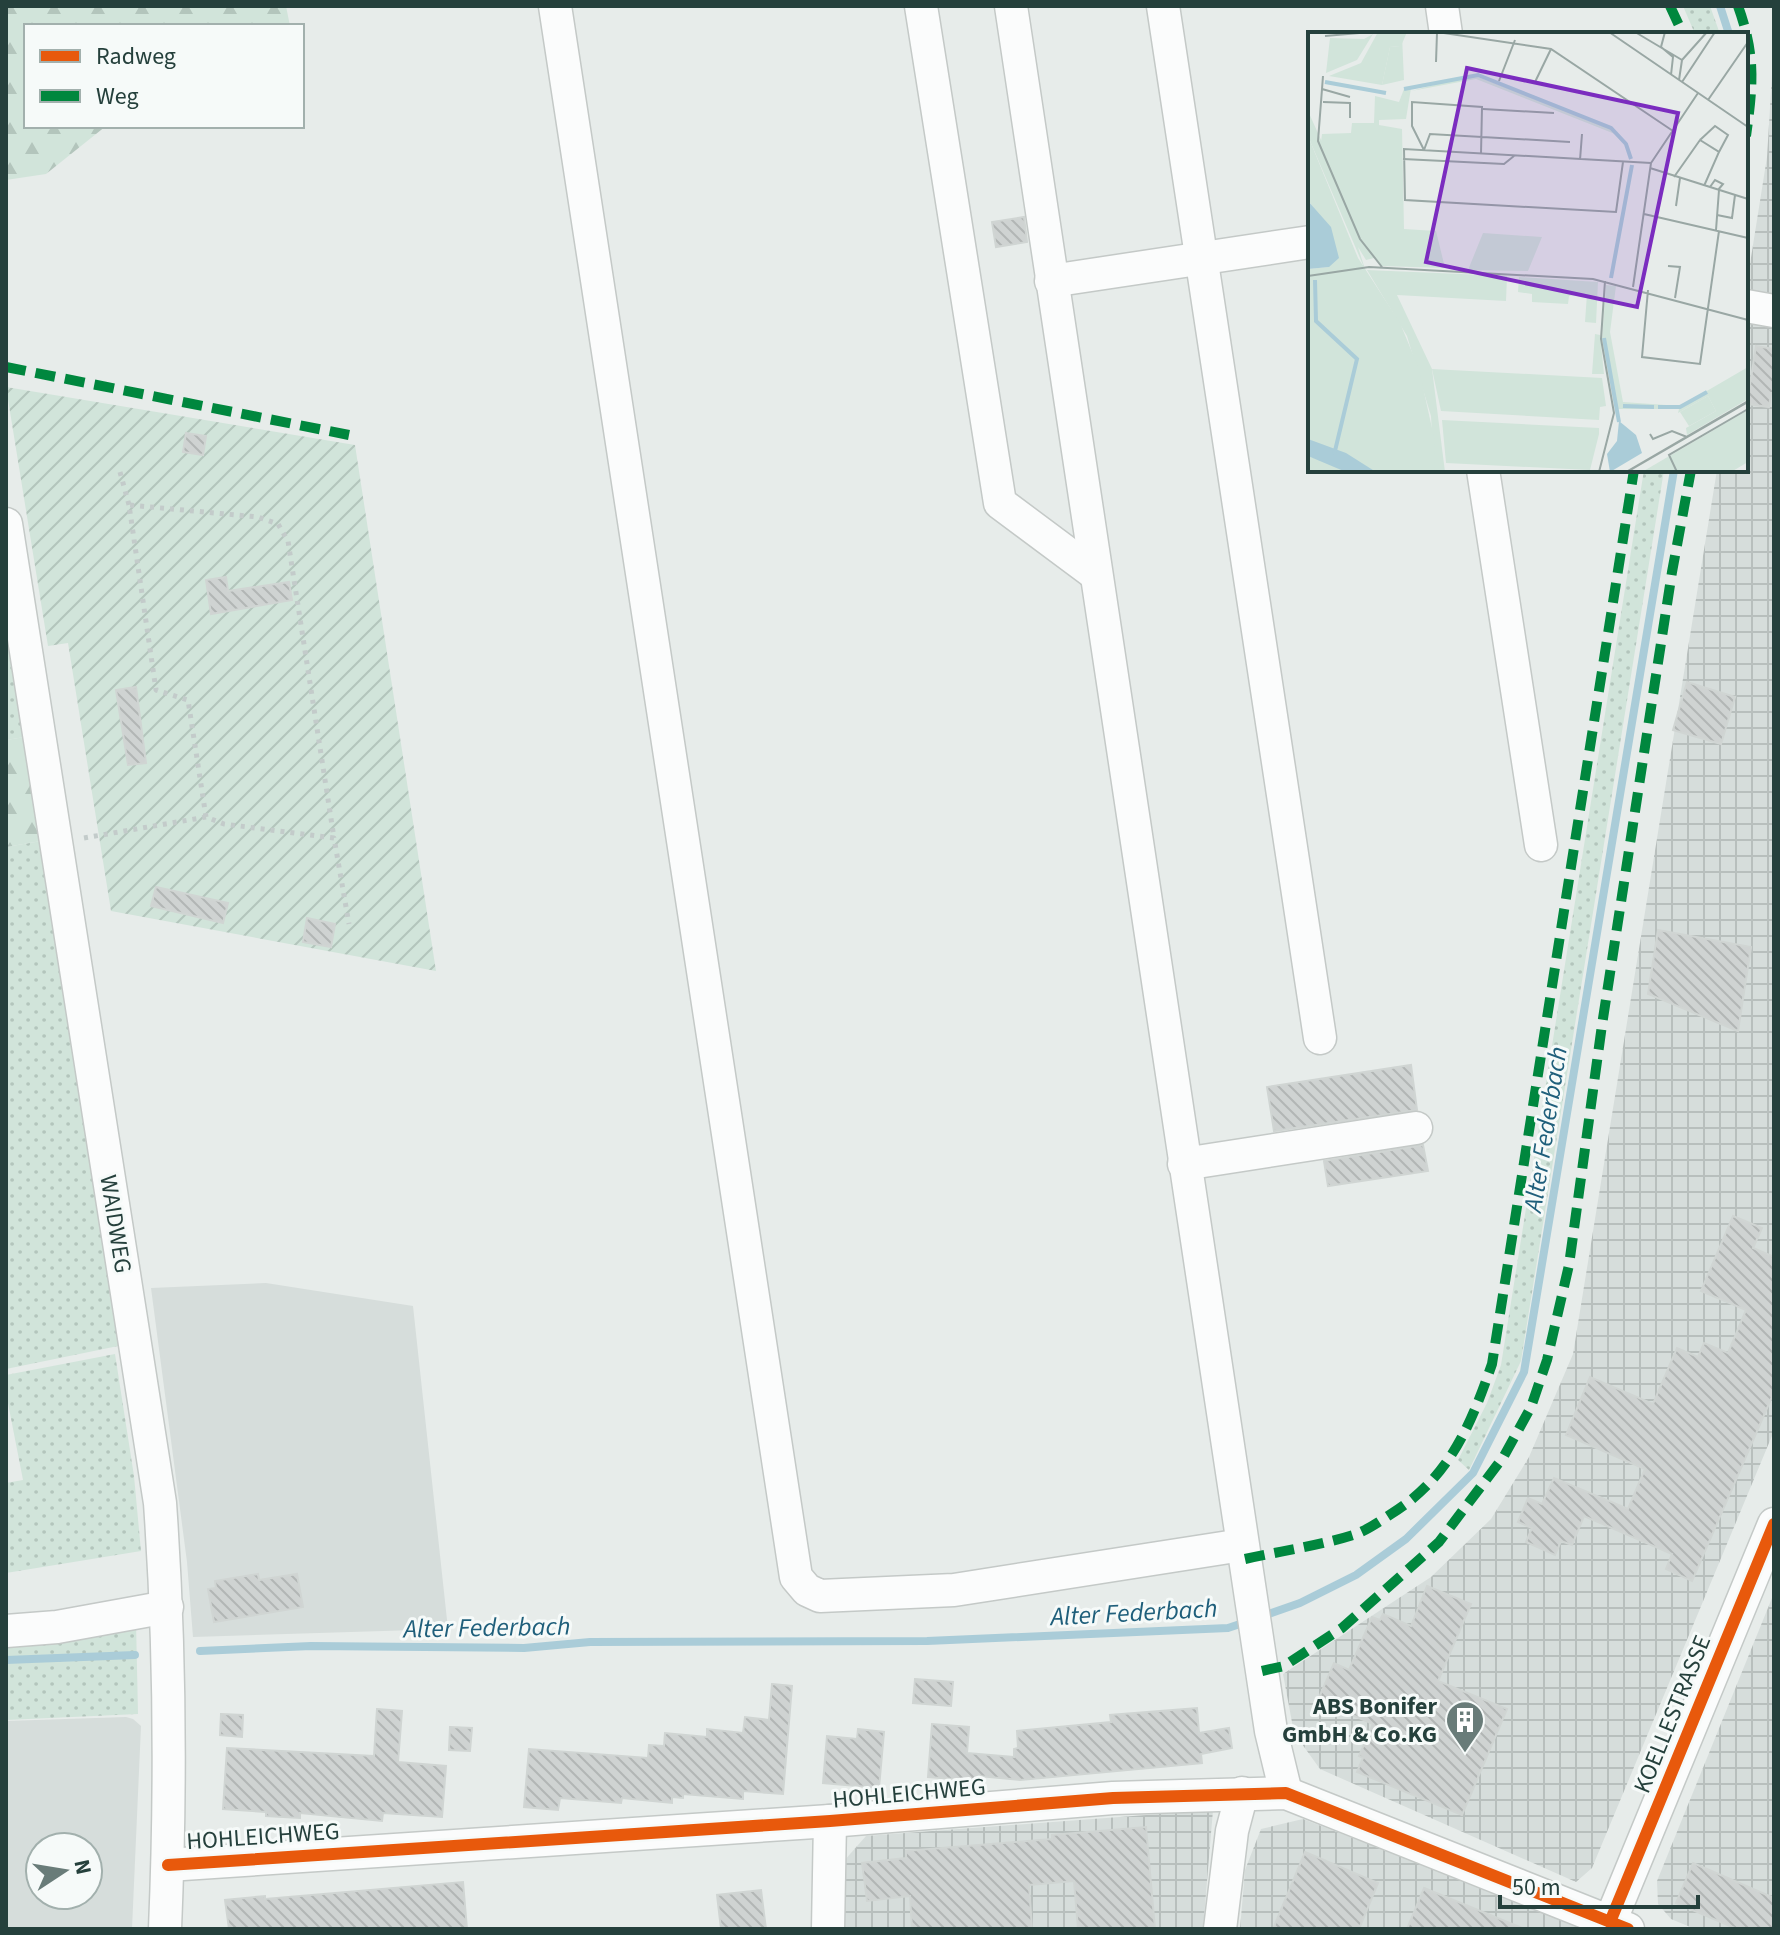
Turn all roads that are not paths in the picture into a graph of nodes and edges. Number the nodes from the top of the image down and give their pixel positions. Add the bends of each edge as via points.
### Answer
1 (555, 6) edge
2 (921, 6) edge
3 (1011, 6) edge
4 (1163, 6) edge
5 (1442, 6) edge
6 (1446, 32) edge
7 (1308, 242) edge
8 (1201, 259) junction
9 (1051, 281) junction
10 (1748, 306) edge
11 (1774, 311) edge
12 (1483, 472) edge
13 (6, 524) edge
14 (1094, 573) junction
15 (1541, 845) dead end
16 (1320, 1038) dead end
17 (1416, 1128) dead end
18 (1184, 1164) junction
19 (1774, 1524) edge
20 (1242, 1545) junction
21 (167, 1607) junction
22 (6, 1631) edge
23 (1242, 1793) junction
24 (1286, 1793) junction
25 (830, 1821) junction
26 (168, 1865) junction
27 (1619, 1925) edge
28 (165, 1929) edge
29 (828, 1929) edge
30 (1220, 1929) edge

1 - 20 street via 796,1577 820,1596 954,1590
2 - 14 street via 1000,503
3 - 9 street
4 - 8 street
5 - 6 street
7 - 8 street
8 - 9 street
8 - 16 street
9 - 14 street
10 - 11 street
12 - 15 street
13 - 21 street, WAIDWEG via 160,1503
14 - 18 street
17 - 18 street
18 - 20 street
19 - 27 street, KOELLESTRASSE
20 - 24 street
21 - 22 street
21 - 26 street, WAIDWEG
23 - 24 street, HOHLEICHWEG
23 - 25 street, HOHLEICHWEG
23 - 30 street
24 - 27 street, HOHLEICHWEG
25 - 26 street, HOHLEICHWEG
25 - 29 street
26 - 28 street, WAIDWEG

